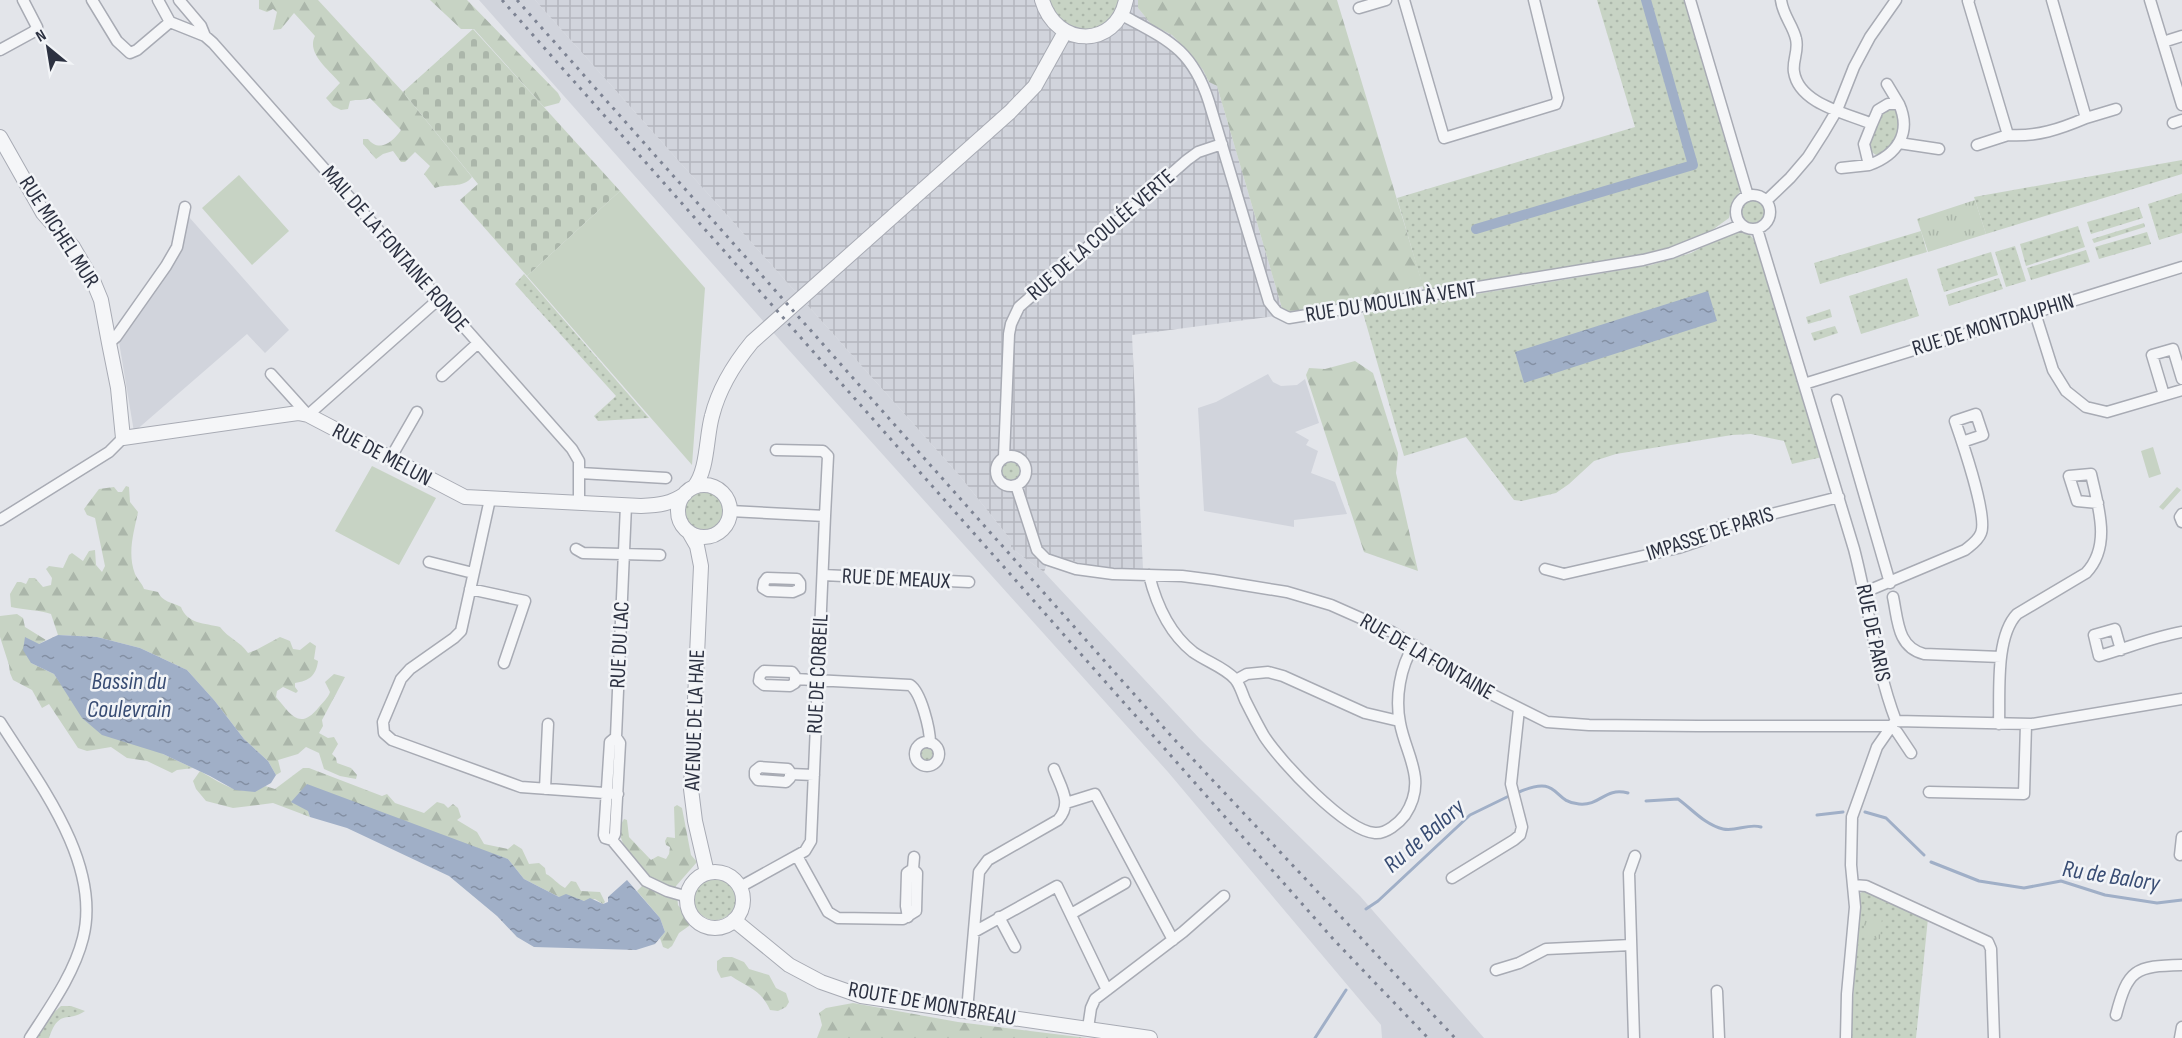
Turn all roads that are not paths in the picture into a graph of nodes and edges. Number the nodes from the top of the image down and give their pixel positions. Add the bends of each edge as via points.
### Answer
1 (23, 0) edge
2 (92, 0) edge
3 (158, 0) edge
4 (179, 0) edge
5 (1042, 0) edge
6 (1126, 0) edge
7 (1386, 0) edge
8 (1404, 0) edge
9 (1534, 0) edge
10 (1690, 0) edge
11 (1781, 0) edge
12 (1896, 0) edge
13 (1969, 0) edge
14 (2052, 0) edge
15 (2150, 0) edge
16 (1359, 8) dead end
17 (1122, 15) junction
18 (170, 22) junction
19 (1065, 32) junction
20 (205, 36) junction
21 (2182, 36) edge
22 (2163, 42) junction
23 (0, 50) edge
24 (1887, 84) dead end
25 (1899, 104) junction
26 (2182, 105) edge
27 (1837, 110) junction
28 (2116, 110) dead end
29 (2086, 118) junction
30 (1872, 124) junction
31 (2008, 135) junction
32 (0, 137) edge
33 (1899, 143) junction
34 (1222, 144) junction
35 (1977, 145) dead end
36 (1939, 149) dead end
37 (1869, 165) junction
38 (1841, 168) dead end
39 (1748, 196) junction
40 (1766, 201) junction
41 (185, 207) dead end
42 (1741, 225) junction
43 (1757, 229) junction
44 (2182, 267) edge
45 (440, 298) junction
46 (2035, 313) junction
47 (109, 343) junction
48 (478, 343) junction
49 (271, 374) dead end
50 (442, 376) dead end
51 (2182, 379) edge
52 (1804, 384) junction
53 (2182, 390) edge
54 (2164, 395) junction
55 (1837, 400) dead end
56 (417, 412) dead end
57 (308, 415) junction
58 (712, 415) junction
59 (123, 438) junction
60 (1962, 442) dead end
61 (776, 450) dead end
62 (1004, 457) junction
63 (390, 459) junction
64 (580, 473) junction
65 (666, 478) dead end
66 (1016, 485) junction
67 (690, 490) junction
68 (726, 497) junction
69 (1839, 497) junction
70 (490, 499) junction
71 (579, 503) junction
72 (2098, 503) dead end
73 (626, 506) junction
74 (641, 506) junction
75 (730, 511) junction
76 (2182, 514) edge
77 (825, 516) junction
78 (0, 520) edge
79 (2182, 522) edge
80 (687, 530) junction
81 (715, 535) junction
82 (576, 549) dead end
83 (624, 554) junction
84 (660, 555) dead end
85 (429, 562) dead end
86 (701, 566) junction
87 (1545, 569) dead end
88 (473, 573) junction
89 (1149, 574) junction
90 (822, 581) junction
91 (969, 582) dead end
92 (1890, 583) junction
93 (800, 586) dead end
94 (470, 589) junction
95 (1865, 592) junction
96 (1893, 597) dead end
97 (2182, 632) edge
98 (1414, 645) junction
99 (2121, 650) dead end
100 (2001, 657) junction
101 (504, 663) dead end
102 (795, 679) dead end
103 (818, 680) junction
104 (1236, 680) junction
105 (2182, 699) edge
106 (1519, 709) junction
107 (1399, 721) junction
108 (0, 722) edge
109 (1999, 723) junction
110 (548, 724) dead end
111 (2026, 724) junction
112 (1895, 726) junction
113 (930, 743) dead end
114 (1911, 753) dead end
115 (1054, 770) dead end
116 (790, 774) dead end
117 (814, 775) junction
118 (545, 789) junction
119 (1929, 792) dead end
120 (612, 793) junction
121 (1066, 803) junction
122 (2182, 837) edge
123 (2180, 855) dead end
124 (797, 856) junction
125 (1635, 856) dead end
126 (914, 863) dead end
127 (707, 873) junction
128 (1452, 878) dead end
129 (1125, 884) dead end
130 (1853, 885) junction
131 (740, 887) junction
132 (1224, 896) dead end
133 (688, 897) junction
134 (1071, 914) junction
135 (999, 917) junction
136 (734, 920) junction
137 (974, 932) junction
138 (1173, 939) junction
139 (1631, 945) junction
140 (1015, 947) dead end
141 (2182, 964) edge
142 (1496, 970) dead end
143 (1107, 990) junction
144 (1718, 991) dead end
145 (967, 1011) junction
146 (2116, 1015) dead end
147 (2182, 1027) edge
148 (1088, 1028) junction
149 (32, 1035) edge
150 (1150, 1038) edge
151 (1634, 1038) edge
152 (1719, 1038) edge
153 (1846, 1038) edge
154 (1995, 1038) edge
155 (2180, 1038) edge

1 - 23 street via 38,27
2 - 18 street via 117,41 130,53
3 - 18 street
4 - 20 street
5 - 19 street via 1053,24
6 - 17 street
7 - 16 street
8 - 9 street via 1444,138 1556,104 1558,98
10 - 39 street
11 - 27 street via 1798,48 1793,69 1797,81 1811,98
12 - 27 street via 1870,37
13 - 31 street
14 - 29 street
15 - 22 street
17 - 19 street via 1103,32 1091,36
17 - 34 street, RUE DU MOULIN À VENT via 1169,40 1195,67
18 - 20 street, MAIL DE LA FONTAINE RONDE
19 - 58 street via 1035,86 1010,112 752,342 729,374
20 - 45 street, MAIL DE LA FONTAINE RONDE
21 - 22 street
22 - 26 street
24 - 25 street
25 - 30 street via 1878,110
25 - 33 street via 1904,115
27 - 30 street
27 - 40 street via 1808,157
28 - 29 street
29 - 31 street via 2048,133
30 - 37 street via 1864,144
31 - 35 street
32 - 47 street, RUE MICHEL MUR via 43,213 73,247 94,283
33 - 36 street
33 - 37 street via 1885,159
34 - 42 street, RUE DU MOULIN À VENT via 1269,302 1289,318 1643,260
34 - 62 street, RUE DE LA COULÉE VERTE via 1187,160 1019,307 1009,334
37 - 38 street
39 - 40 street
39 - 42 street via 1735,210
40 - 43 street via 1769,218
41 - 47 street via 177,247
42 - 43 street
43 - 52 street, RUE DE PARIS
44 - 46 street, RUE DE MONTDAUPHIN
45 - 48 street, MAIL DE LA FONTAINE RONDE
45 - 57 street
46 - 52 street, RUE DE MONTDAUPHIN
46 - 54 street via 2053,370 2066,391 2086,406 2107,412
47 - 59 street, RUE MICHEL MUR
48 - 50 street
48 - 64 street, MAIL DE LA FONTAINE RONDE via 572,449 579,460
49 - 57 street
51 - 54 street via 2173,349 2152,355
52 - 69 street, RUE DE PARIS
53 - 54 street
55 - 92 street
56 - 63 street
57 - 59 street, RUE DE MELUN via 298,413
57 - 63 street, RUE DE MELUN
58 - 67 street via 702,476
58 - 68 street via 711,471
59 - 78 street via 109,452
60 - 92 street via 1982,511 1982,532 1965,550
61 - 77 street, RUE DE CORBEIL via 823,451 828,456
62 - 66 street, RUE DE LA COULÉE VERTE via 996,467 997,476 1003,483
62 - 66 street via 1013,456 1026,468 1024,478
63 - 70 street, RUE DE MELUN via 465,497
64 - 65 street
64 - 71 street, MAIL DE LA FONTAINE RONDE
66 - 89 street, RUE DE LA FONTAINE via 1037,550 1046,559 1086,571
67 - 68 street via 708,485
67 - 74 street, RUE DE MELUN via 663,505
67 - 80 street via 679,507
68 - 75 street
69 - 87 street, IMPASSE DE PARIS via 1720,527 1702,540 1678,548 1564,573
69 - 95 street, RUE DE PARIS
70 - 71 street, RUE DE MELUN
70 - 88 street
71 - 73 street, RUE DE MELUN
72 - 100 street via 2101,541 2094,564 2074,581 2016,614 2006,629
73 - 74 street, RUE DE MELUN
73 - 83 street, RUE DU LAC
74 - 80 street, RUE DE MELUN via 670,514
75 - 77 street
75 - 81 street via 726,525
76 - 79 street
77 - 90 street, RUE DE CORBEIL
80 - 81 street via 702,537
80 - 86 street, AVENUE DE LA HAIE via 697,546
81 - 86 street, AVENUE DE LA HAIE
82 - 83 street via 583,553
83 - 84 street
83 - 120 street, RUE DU LAC via 616,737 620,743
85 - 88 street
86 - 127 street, AVENUE DE LA HAIE via 691,789
88 - 94 street
89 - 98 street, RUE DE LA FONTAINE via 1213,580 1311,598 1372,621
89 - 104 street via 1155,599 1170,627 1192,651
90 - 91 street, RUE DE MEAUX
90 - 93 street, RUE DE MEAUX
90 - 103 street, RUE DE CORBEIL
92 - 95 street
94 - 101 street via 525,601
94 - 118 street via 461,631 401,679 383,722 384,733 392,740 521,787
95 - 112 street, RUE DE PARIS
96 - 100 street via 1901,633 1913,651
97 - 99 street
98 - 106 street, RUE DE LA FONTAINE
98 - 107 street via 1406,657 1399,688
100 - 109 street
102 - 103 street
103 - 113 street via 910,685 918,692
103 - 117 street, RUE DE CORBEIL
104 - 107 street via 1247,674 1268,672 1365,713
104 - 107 street via 1265,738 1299,777 1333,810 1361,829 1377,834 1393,827 1411,803 1415,776
105 - 111 street, RUE DE LA FONTAINE
106 - 112 street, RUE DE LA FONTAINE via 1558,724
106 - 128 street via 1511,784 1522,827 1520,835
108 - 149 street via 59,819 80,868 86,898 85,929 79,950
109 - 111 street, RUE DE LA FONTAINE
109 - 112 street, RUE DE LA FONTAINE
110 - 118 street
111 - 119 street via 2024,794
112 - 114 street, RUE DE PARIS
112 - 130 street via 1877,747 1852,817
115 - 121 street
116 - 117 street
117 - 124 street, RUE DE CORBEIL via 811,841
118 - 120 street
120 - 133 street, RUE DU LAC via 612,840 646,881
121 - 137 street via 1058,820 988,860 979,872
121 - 138 street via 1095,794
122 - 123 street
124 - 126 street via 828,912 838,918 908,917 916,911
124 - 131 street
125 - 139 street via 1629,873
127 - 131 street via 722,873
127 - 133 street via 692,885
129 - 134 street
130 - 153 street via 1855,907
130 - 154 street via 1866,886 1988,942
131 - 136 street via 743,904
132 - 138 street
133 - 136 street via 693,917 705,926 720,927
134 - 135 street via 1057,885
134 - 143 street
135 - 137 street
135 - 140 street
136 - 145 street, ROUTE DE MONTBREAU via 789,965 821,982 861,996
137 - 145 street
138 - 143 street
139 - 142 street via 1546,950
139 - 151 street
141 - 146 street via 2155,966 2132,975 2123,988
143 - 148 street via 1095,999
144 - 152 street
145 - 148 street, ROUTE DE MONTBREAU
147 - 155 street
148 - 150 street, ROUTE DE MONTBREAU

